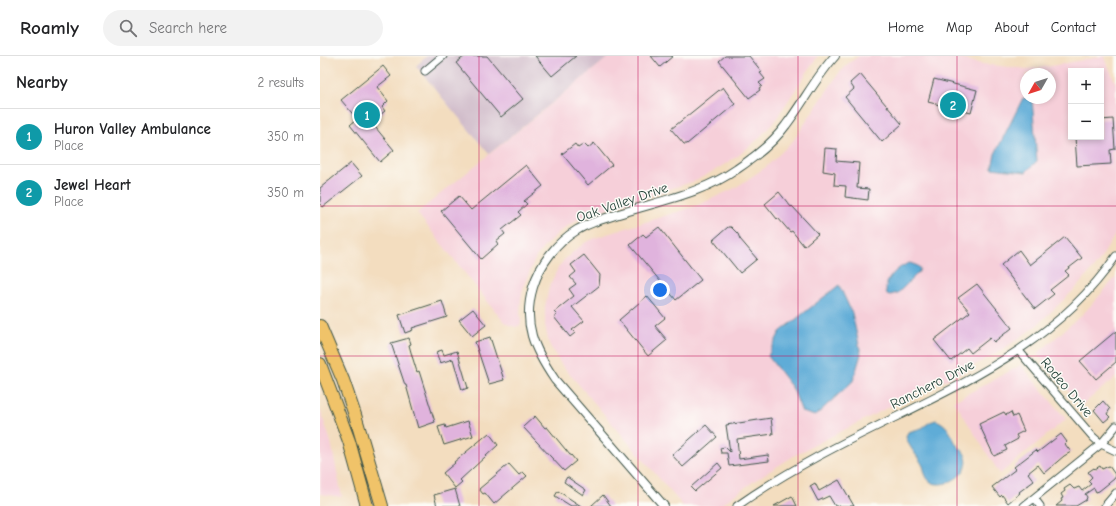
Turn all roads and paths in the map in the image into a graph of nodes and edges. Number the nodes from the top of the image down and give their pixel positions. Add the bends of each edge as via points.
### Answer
1 (443, 56) edge
2 (835, 56) edge
3 (425, 71) dead end
4 (1116, 256) edge
5 (320, 326) edge
6 (1019, 351) junction
7 (320, 364) edge
8 (1116, 426) edge
9 (1101, 444) junction
10 (1116, 451) edge
11 (1116, 493) edge
12 (1034, 498) junction
13 (367, 506) edge
14 (382, 506) edge
15 (664, 506) edge
16 (737, 506) edge
17 (1024, 506) edge
18 (1040, 506) edge
19 (1105, 506) edge

1 - 3 street
2 - 15 street, Oak Valley Drive via 786,125 752,159 700,188 585,226 556,248 542,266 536,279 528,313 534,346 542,362
4 - 6 street, Ranchero Drive via 1079,301
5 - 14 highway via 343,380
6 - 9 street, Rodeo Drive via 1084,428
6 - 16 street, Ranchero Drive via 958,386 795,468
7 - 13 highway via 349,441
8 - 9 street
9 - 10 street, Rodeo Drive
9 - 12 street
11 - 19 street
12 - 17 street
12 - 18 street

